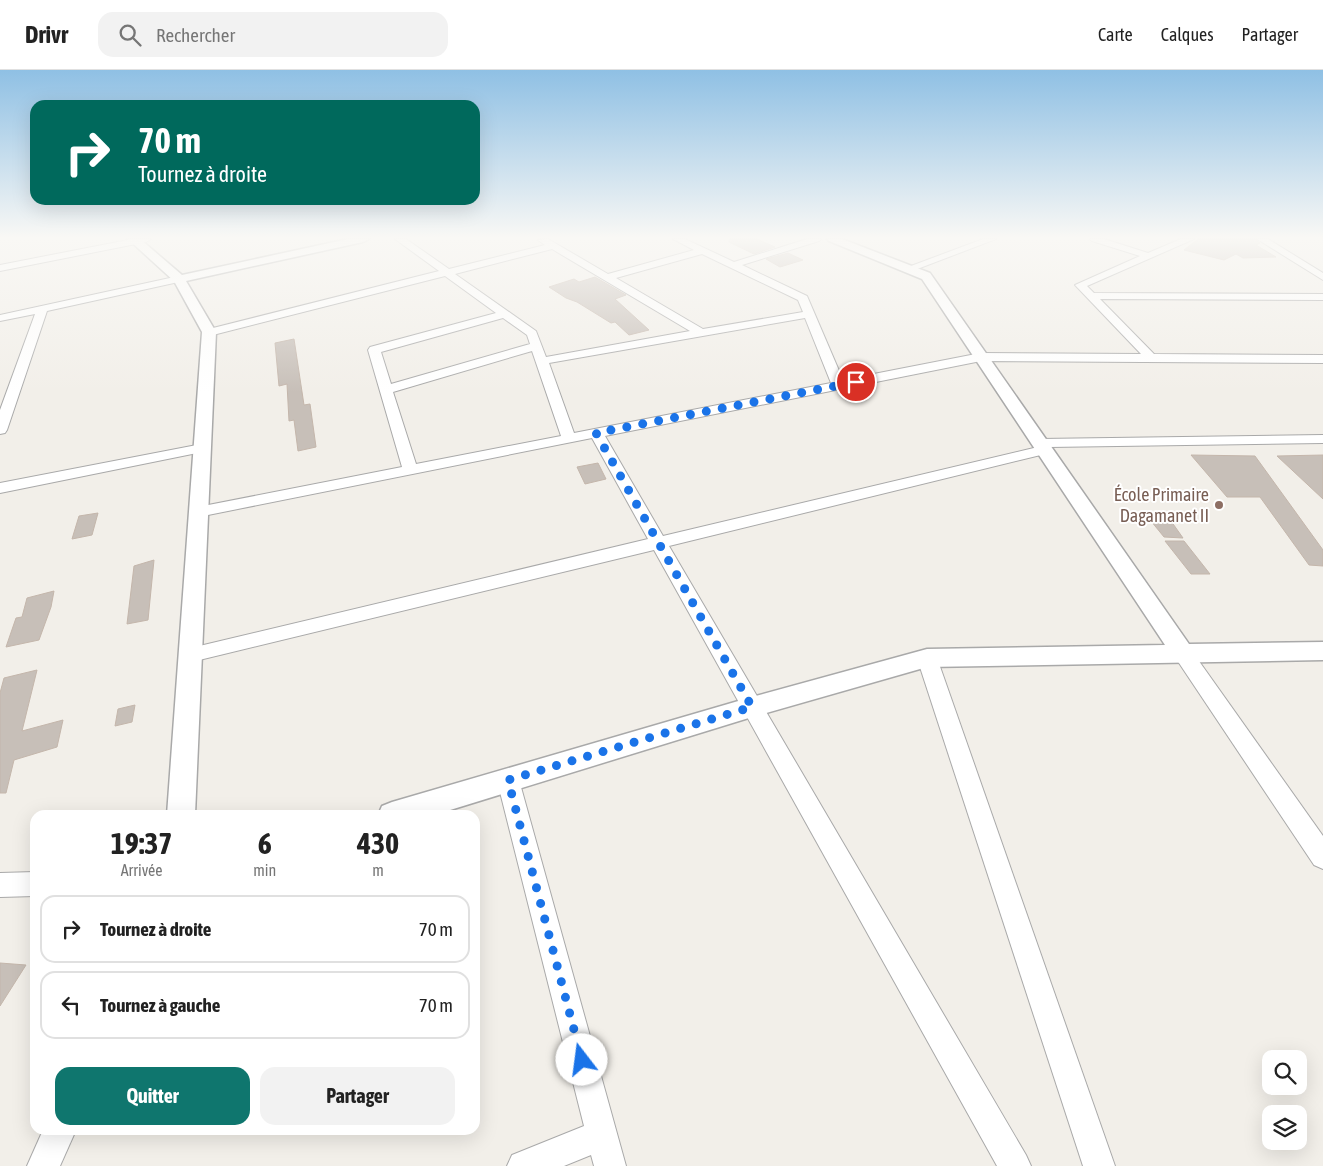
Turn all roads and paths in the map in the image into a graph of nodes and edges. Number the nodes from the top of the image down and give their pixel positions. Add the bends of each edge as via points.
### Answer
1 (128, 290) edge
2 (185, 290) edge
3 (374, 290) edge
4 (471, 290) edge
5 (627, 290) edge
6 (786, 290) edge
7 (936, 290) edge
8 (1085, 290) edge
9 (1091, 296) junction
10 (1323, 297) edge
11 (42, 309) junction
12 (505, 314) junction
13 (809, 314) junction
14 (0, 318) edge
15 (209, 332) junction
16 (701, 333) junction
17 (536, 346) junction
18 (981, 356) junction
19 (1151, 358) junction
20 (1306, 359) junction
21 (1323, 359) edge
22 (542, 361) junction
23 (1323, 372) edge
24 (838, 385) junction
25 (386, 390) junction
26 (0, 430) edge
27 (596, 433) junction
28 (1323, 438) edge
29 (569, 439) junction
30 (1042, 446) junction
31 (202, 448) junction
32 (410, 470) junction
33 (0, 488) edge
34 (198, 512) junction
35 (658, 542) junction
36 (1323, 651) edge
37 (1182, 652) junction
38 (191, 655) junction
39 (927, 658) junction
40 (752, 707) junction
41 (508, 780) junction
42 (181, 810) edge
43 (409, 810) edge
44 (1323, 857) edge
45 (30, 884) edge
46 (0, 885) edge
47 (58, 1135) edge
48 (602, 1135) junction
49 (43, 1166) edge
50 (523, 1166) edge
51 (610, 1166) edge
52 (1015, 1166) edge
53 (1099, 1166) edge

1 - 11 street
2 - 15 street
3 - 15 street
4 - 12 street
5 - 16 street
6 - 13 street via 802,298
7 - 18 street
8 - 9 street
9 - 10 street
9 - 19 street
11 - 14 street
11 - 26 street
12 - 17 street via 532,333
12 - 25 street via 374,350
13 - 16 street
13 - 24 street
15 - 31 street
16 - 22 street
17 - 22 street
17 - 25 street
18 - 19 street
18 - 24 street
18 - 30 street
19 - 20 street
20 - 21 street
20 - 23 street
22 - 29 street
24 - 27 street
25 - 32 street
27 - 29 street
27 - 35 street
28 - 30 street
29 - 32 street
30 - 35 street
30 - 37 street
31 - 33 street
31 - 34 street
32 - 34 street
34 - 38 street
35 - 38 street
35 - 40 street
36 - 37 street
37 - 39 street
37 - 44 street
38 - 42 street
39 - 40 street
39 - 53 street
40 - 41 street
40 - 52 street
41 - 43 street
41 - 48 street
45 - 46 street
47 - 49 street
48 - 50 street
48 - 51 street

